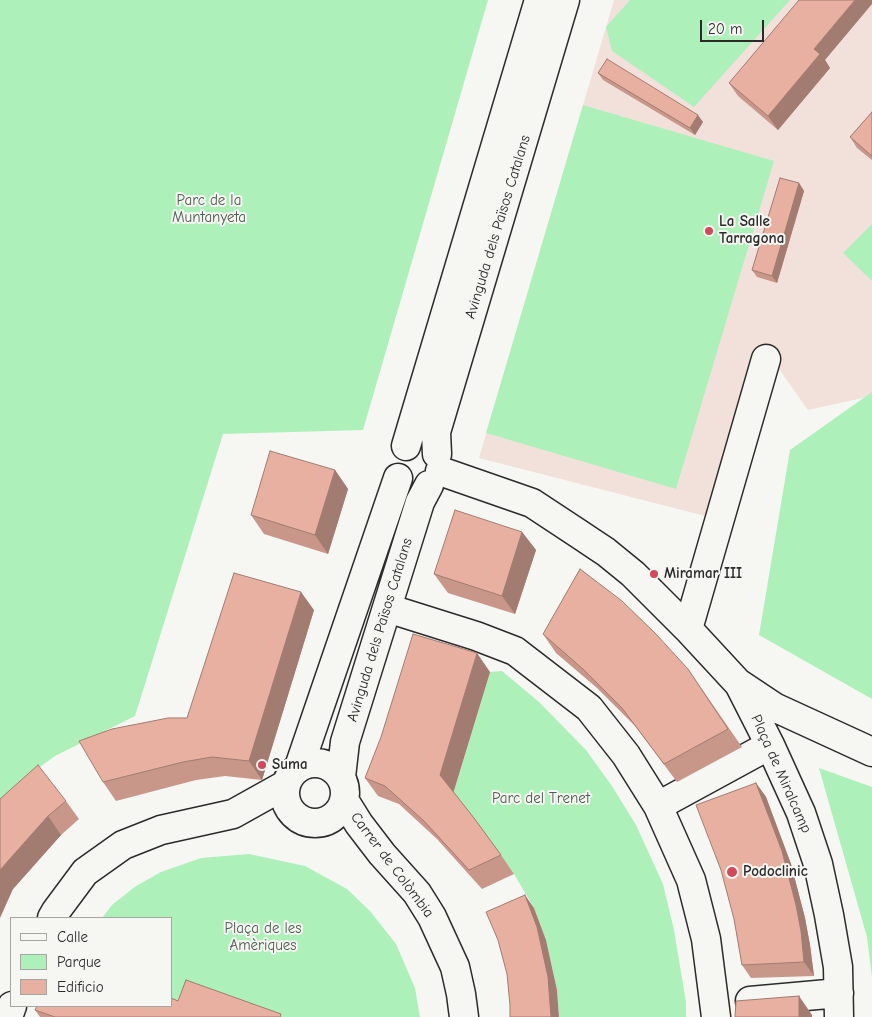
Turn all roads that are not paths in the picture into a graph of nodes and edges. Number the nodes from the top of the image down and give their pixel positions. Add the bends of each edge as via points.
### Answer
1 (538, 0) edge
2 (565, 0) edge
3 (766, 359) dead end
4 (406, 446) junction
5 (436, 470) junction
6 (398, 478) junction
7 (387, 608) junction
8 (688, 629) junction
9 (738, 683) junction
10 (770, 745) junction
11 (872, 752) edge
12 (292, 776) junction
13 (343, 788) junction
14 (658, 806) junction
15 (53, 917) edge
16 (839, 1005) edge
17 (716, 1010) edge
18 (464, 1017) edge

1 - 4 street, Avinguda dels Països Catalans
2 - 5 street, Avinguda dels Països Catalans via 436,432
3 - 8 street
4 - 5 street via 427,445
4 - 6 street via 396,457
5 - 6 street via 423,488 409,487
5 - 7 street, Avinguda dels Països Catalans via 420,502
5 - 8 street via 532,503 606,552
6 - 12 street, Avinguda dels Països Catalans
7 - 13 street, Avinguda dels Països Catalans via 345,742
7 - 14 street via 515,651 589,708 626,755
8 - 9 street
9 - 10 street, Plaça de Miralcamp
9 - 11 street, Plaça de Miralcamp via 774,707
10 - 14 street
10 - 16 street, Plaça de Miralcamp via 801,813 818,864 836,958
12 - 13 street via 310,763 322,763 333,768
12 - 13 street via 285,797 289,808 307,822 320,823 331,819 339,811
12 - 15 street via 234,814 161,830 123,845 85,872
13 - 18 street, Carrer de Colòmbia via 359,824 432,917 455,967
14 - 17 street via 691,880 706,938
16 - 17 street

